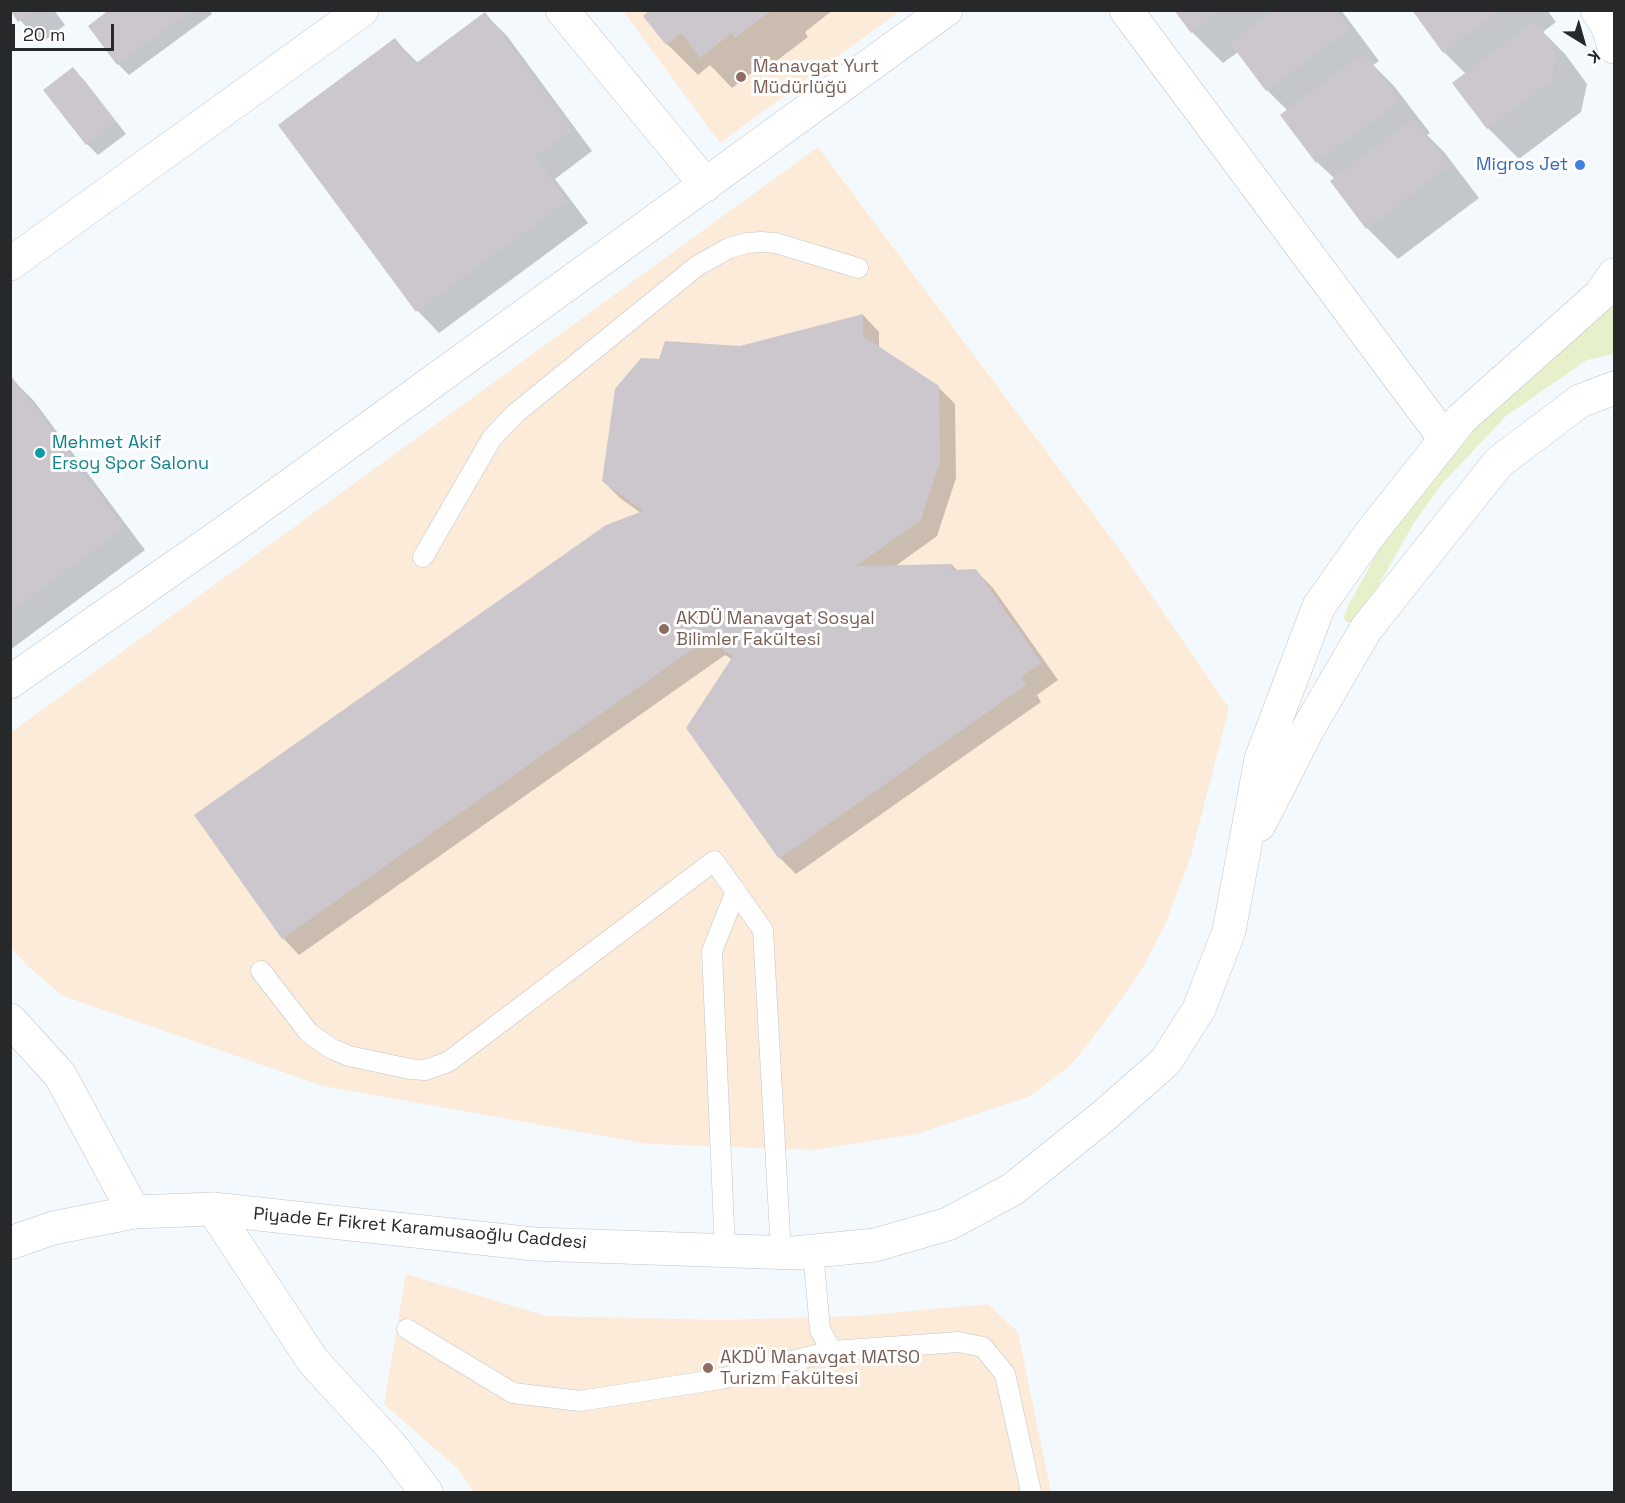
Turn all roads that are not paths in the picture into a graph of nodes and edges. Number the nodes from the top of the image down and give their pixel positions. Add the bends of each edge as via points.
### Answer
1 (362, 10) edge
2 (562, 10) edge
3 (946, 10) edge
4 (1126, 10) edge
5 (706, 184) junction
6 (10, 264) edge
7 (858, 268) dead end
8 (1614, 275) edge
9 (1614, 388) edge
10 (1445, 439) junction
11 (423, 557) dead end
12 (10, 682) edge
13 (1243, 856) junction
14 (735, 891) junction
15 (261, 971) dead end
16 (10, 1020) edge
17 (213, 1209) junction
18 (134, 1212) junction
19 (10, 1243) edge
20 (725, 1250) junction
21 (813, 1251) junction
22 (781, 1252) junction
23 (407, 1329) dead end
24 (832, 1351) junction
25 (426, 1492) edge
26 (1031, 1492) edge

1 - 6 street
2 - 5 street
3 - 5 street
4 - 10 street
5 - 12 street via 235,525
7 - 11 lane via 776,243 747,243 704,261 508,421 492,438
8 - 10 street, Piyade Er Fikret Karamusaoğlu Caddesi via 1600,296 1462,418
9 - 13 street, Piyade Er Fikret Karamusaoğlu Caddesi via 1580,401 1499,462 1366,629 1314,717
10 - 13 street, Piyade Er Fikret Karamusaoğlu Caddesi via 1319,606 1261,759
13 - 21 street, Piyade Er Fikret Karamusaoğlu Caddesi via 1229,931 1199,1009 1166,1061 1013,1190 948,1224 875,1245
14 - 15 lane via 714,861 448,1062 425,1070 349,1056 332,1049 309,1033
14 - 20 lane via 712,951
14 - 22 lane via 763,930
16 - 18 street via 60,1075
17 - 18 street, Piyade Er Fikret Karamusaoğlu Caddesi
17 - 20 street, Piyade Er Fikret Karamusaoğlu Caddesi via 534,1244
17 - 25 street via 313,1361 392,1447
18 - 19 street, Piyade Er Fikret Karamusaoğlu Caddesi via 52,1228
20 - 22 street, Piyade Er Fikret Karamusaoğlu Caddesi
21 - 22 street, Piyade Er Fikret Karamusaoğlu Caddesi
21 - 24 lane via 820,1330
23 - 24 lane via 513,1393 580,1401 720,1379
24 - 26 lane via 959,1342 983,1347 1005,1374

